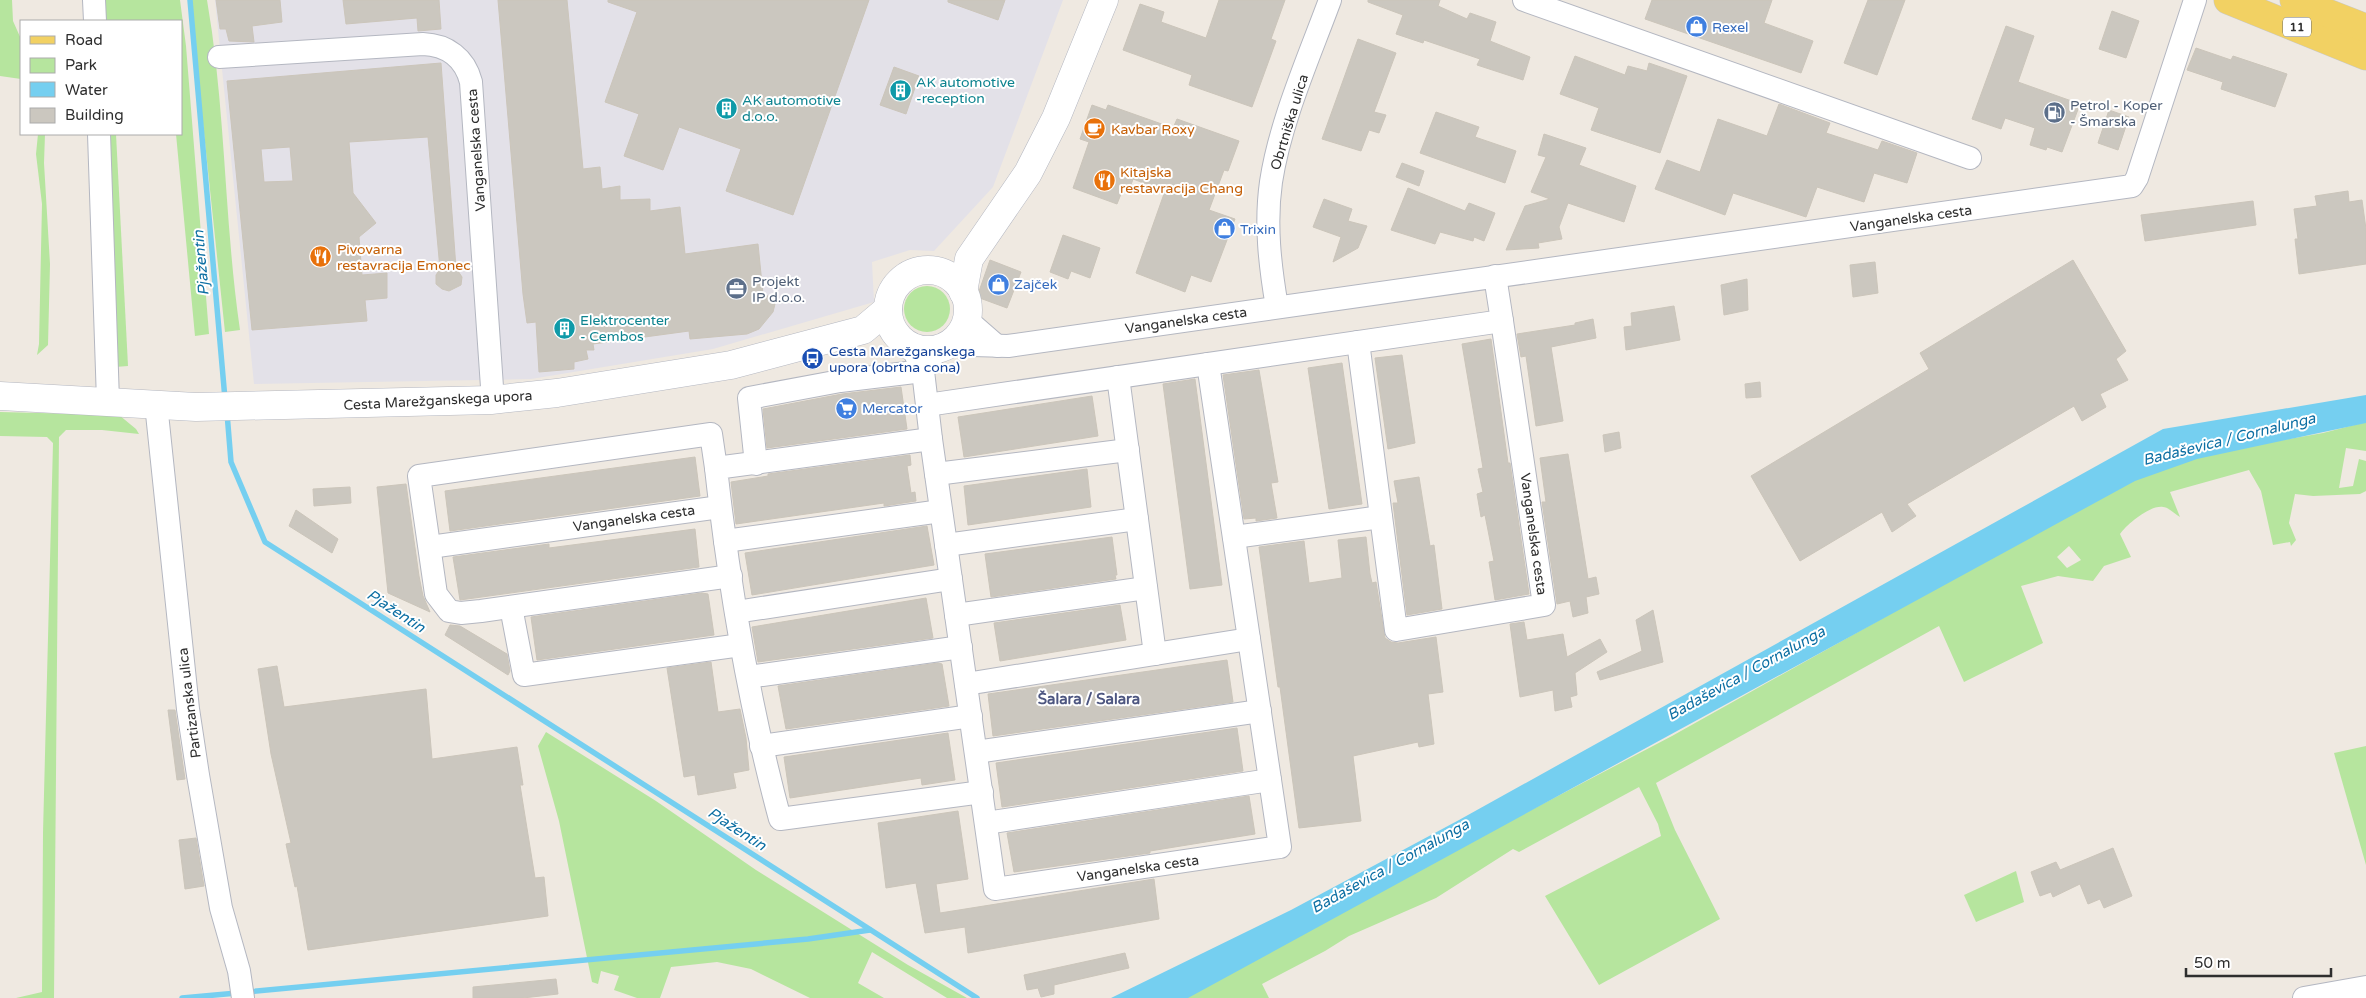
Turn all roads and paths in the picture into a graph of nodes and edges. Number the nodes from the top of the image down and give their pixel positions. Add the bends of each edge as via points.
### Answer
1 (94, 0) edge
2 (1104, 0) edge
3 (1330, 0) edge
4 (1524, 0) edge
5 (2195, 0) edge
6 (2228, 0) edge
7 (2294, 0) edge
8 (95, 20) edge
9 (2366, 28) edge
10 (2366, 56) edge
11 (218, 57) dead end
12 (99, 135) edge
13 (1970, 158) dead end
14 (969, 259) junction
15 (941, 272) junction
16 (1495, 276) junction
17 (963, 292) junction
18 (1277, 307) junction
19 (888, 309) junction
20 (1502, 321) junction
21 (863, 330) junction
22 (1358, 342) junction
23 (932, 343) junction
24 (1208, 364) junction
25 (1118, 377) junction
26 (0, 396) edge
27 (491, 400) junction
28 (108, 401) junction
29 (156, 404) junction
30 (927, 405) junction
31 (931, 439) junction
32 (1128, 450) junction
33 (756, 464) junction
34 (716, 468) junction
35 (936, 474) junction
36 (720, 506) junction
37 (941, 511) junction
38 (1381, 517) junction
39 (1137, 519) junction
40 (1234, 537) junction
41 (725, 542) junction
42 (946, 545) junction
43 (430, 547) junction
44 (731, 576) junction
45 (951, 579) junction
46 (1146, 588) junction
47 (510, 607) junction
48 (736, 612) junction
49 (956, 615) junction
50 (1249, 639) junction
51 (741, 645) junction
52 (961, 647) junction
53 (1156, 654) junction
54 (748, 677) junction
55 (966, 684) junction
56 (1260, 711) junction
57 (971, 716) junction
58 (761, 746) junction
59 (976, 752) junction
60 (1270, 780) junction
61 (982, 792) junction
62 (986, 823) junction
63 (2366, 987) edge
64 (243, 998) edge
65 (2304, 998) edge

1 - 8 street
2 - 14 street via 1056,118 1028,173
3 - 18 street, Obrtniška ulica via 1281,138 1271,182 1269,259
4 - 13 street
5 - 16 street, Vanganelska cesta via 2132,186
6 - 10 main road, 11
7 - 9 main road, 11
11 - 27 street, Vanganelska cesta via 434,44 459,58 468,70 471,82
12 - 28 street
14 - 15 street
14 - 17 street
15 - 17 street via 954,280
15 - 19 street via 922,271 905,277 893,291
16 - 18 street, Vanganelska cesta
16 - 20 street, Vanganelska cesta
17 - 23 street via 967,305
18 - 23 street, Vanganelska cesta via 997,346
19 - 21 street, Cesta Marežganskega upora
19 - 23 street via 890,323
20 - 22 street
20 - 38 street, Vanganelska cesta via 1544,605 1396,630
21 - 23 street, Cesta Marežganskega upora
21 - 27 street, Cesta Marežganskega upora via 731,365 557,393
22 - 24 street
22 - 38 street, Vanganelska cesta
23 - 30 street, Vanganelska cesta
23 - 33 street, Vanganelska cesta via 840,382 748,398
24 - 25 street
24 - 40 street, Vanganelska cesta
25 - 30 street
25 - 32 street
26 - 28 street, Cesta Marežganskega upora
27 - 29 street, Cesta Marežganskega upora via 245,406
28 - 29 street, Cesta Marežganskega upora
29 - 64 street, Partizanska ulica via 188,708 221,908 239,971
30 - 31 street, Vanganelska cesta
31 - 33 street
31 - 35 street, Vanganelska cesta
32 - 35 street
32 - 39 street
33 - 34 street
34 - 36 street
34 - 43 street via 711,434 419,476
35 - 37 street, Vanganelska cesta
36 - 41 street
36 - 43 street, Vanganelska cesta
37 - 41 street
37 - 42 street, Vanganelska cesta
38 - 40 street
39 - 42 street
39 - 46 street
40 - 50 street, Vanganelska cesta
41 - 44 street
42 - 45 street, Vanganelska cesta
43 - 47 street via 436,594 449,611 461,613
44 - 47 street
44 - 48 street
45 - 48 street
45 - 49 street, Vanganelska cesta
46 - 49 street
46 - 53 street
47 - 51 street via 524,675
48 - 51 street
49 - 52 street, Vanganelska cesta
50 - 53 street
50 - 56 street, Vanganelska cesta
51 - 54 street
52 - 54 street
52 - 55 street, Vanganelska cesta
53 - 55 street
54 - 58 street
55 - 57 street, Vanganelska cesta
56 - 59 street
56 - 60 street, Vanganelska cesta
57 - 58 street
57 - 59 street, Vanganelska cesta
58 - 61 street via 780,819
59 - 61 street, Vanganelska cesta
60 - 62 street
60 - 62 street, Vanganelska cesta via 1280,847 995,889
61 - 62 street, Vanganelska cesta
63 - 65 street

